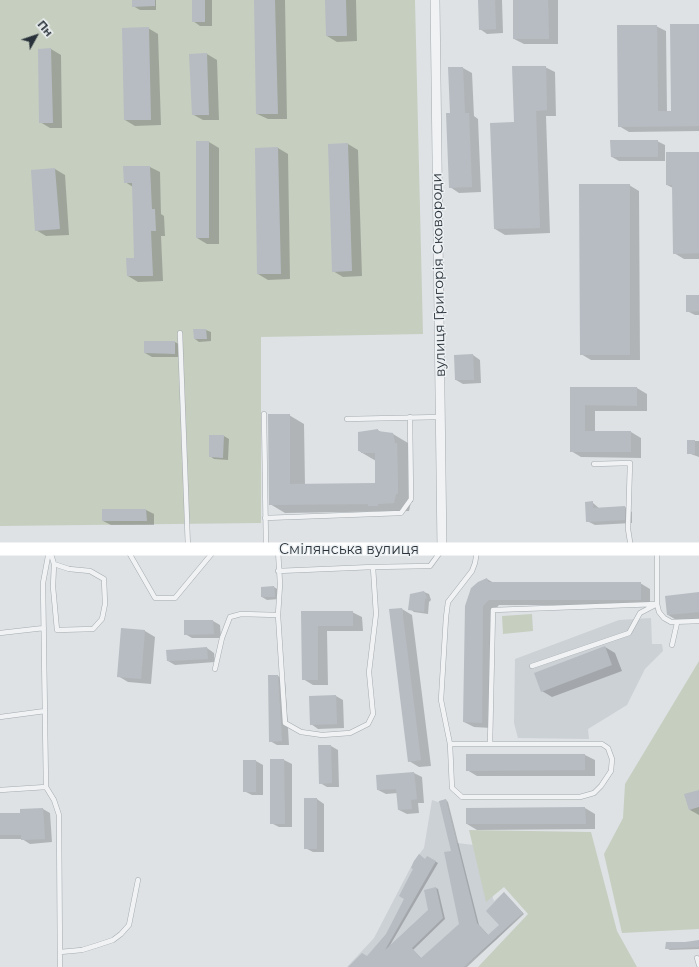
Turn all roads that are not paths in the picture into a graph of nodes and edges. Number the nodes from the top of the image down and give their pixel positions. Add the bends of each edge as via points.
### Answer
1 (435, 0) edge
2 (180, 333) dead end
3 (264, 414) dead end
4 (410, 417) junction
5 (440, 418) junction
6 (347, 419) dead end
7 (594, 464) dead end
8 (265, 518) junction
9 (0, 549) edge
10 (188, 549) junction
11 (699, 549) edge
12 (49, 550) junction
13 (127, 550) junction
14 (215, 550) junction
15 (272, 550) junction
16 (442, 550) junction
17 (477, 550) junction
18 (631, 550) junction
19 (657, 550) junction
20 (54, 564) junction
21 (373, 567) junction
22 (278, 571) junction
23 (657, 604) junction
24 (278, 615) junction
25 (699, 621) edge
26 (677, 623) junction
27 (44, 628) junction
28 (0, 633) edge
29 (672, 645) dead end
30 (532, 666) dead end
31 (215, 669) dead end
32 (45, 711) junction
33 (0, 717) edge
34 (450, 744) junction
35 (490, 744) junction
36 (46, 786) junction
37 (0, 790) edge
38 (138, 880) dead end
39 (60, 952) junction
40 (697, 958) dead end
41 (699, 965) edge
42 (60, 967) edge

1 - 5 street, вулиця Григорія Сковороди
2 - 10 lane
3 - 8 lane
4 - 5 lane
4 - 6 lane
4 - 8 lane via 412,499 401,513
5 - 16 street, вулиця Григорія Сковороди
7 - 18 lane via 630,463 628,529
8 - 15 lane
9 - 12 main road, Смілянська вулиця
10 - 13 main road, Смілянська вулиця
10 - 14 main road, Смілянська вулиця
11 - 19 main road, Смілянська вулиця
12 - 13 main road, Смілянська вулиця
12 - 20 lane
12 - 27 lane via 43,580
13 - 14 lane via 156,598 175,598
14 - 15 main road, Смілянська вулиця
15 - 16 main road, Смілянська вулиця
15 - 22 lane
16 - 17 main road, Смілянська вулиця
16 - 21 lane via 430,566
17 - 18 main road, Смілянська вулиця
17 - 34 lane via 476,563 472,571 448,602 441,700
18 - 19 main road, Смілянська вулиця
19 - 23 lane
20 - 20 lane via 53,588 57,630 93,628 102,619 105,604 104,578 90,571 69,569
21 - 22 lane
21 - 24 lane via 376,614 369,672 373,714 368,724 350,733 322,735 301,732 285,723
22 - 24 lane
23 - 26 lane via 664,618
23 - 30 lane via 640,613 629,633
23 - 35 lane via 493,610
24 - 31 lane via 241,614 230,617
25 - 26 lane
26 - 29 lane
27 - 28 lane
27 - 32 lane
32 - 33 lane
32 - 36 lane
34 - 35 lane
34 - 35 lane via 452,788 462,797 580,797 594,793 611,771 612,759 608,748 602,744
36 - 37 lane
36 - 39 lane via 59,815
38 - 39 lane via 128,925 121,934 113,940 82,950
39 - 42 lane
40 - 41 lane

